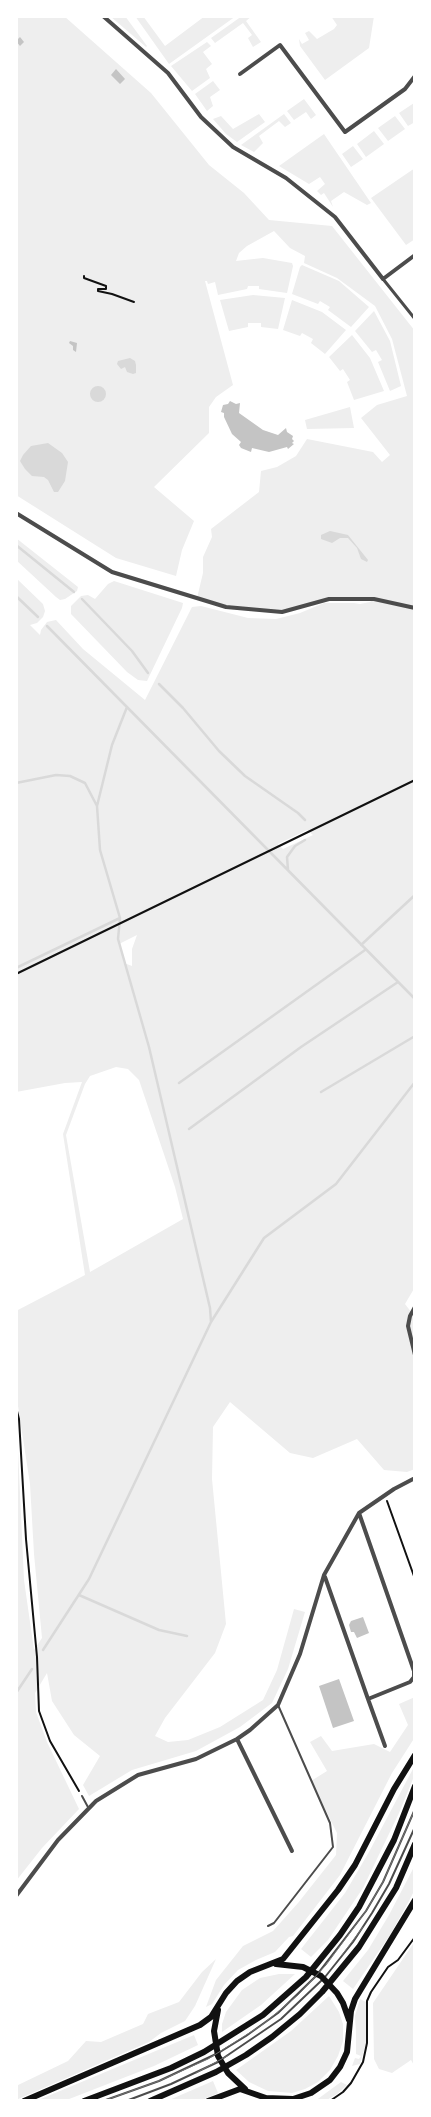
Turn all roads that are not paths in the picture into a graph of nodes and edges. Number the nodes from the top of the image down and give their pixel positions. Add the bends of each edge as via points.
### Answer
1 (103, 16) edge
2 (240, 74) dead end
3 (415, 76) edge
4 (415, 255) edge
5 (383, 279) junction
6 (415, 319) edge
7 (16, 513) edge
8 (415, 608) edge
9 (415, 1307) edge
10 (415, 1354) edge
11 (415, 1478) edge
12 (359, 1513) junction
13 (324, 1576) junction
14 (414, 1671) edge
15 (368, 1699) junction
16 (278, 1705) junction
17 (237, 1739) junction
18 (385, 1746) dead end
19 (415, 1755) edge
20 (415, 1786) edge
21 (82, 1796) road end
22 (88, 1809) junction
23 (415, 1809) edge
24 (415, 1827) edge
25 (415, 1844) edge
26 (292, 1851) dead end
27 (16, 1896) edge
28 (415, 1900) edge
29 (268, 1926) dead end
30 (270, 1965) junction
31 (222, 2000) junction
32 (350, 2031) junction
33 (251, 2092) junction
34 (24, 2101) edge
35 (84, 2101) edge
36 (103, 2101) edge
37 (126, 2101) edge
38 (150, 2101) edge
39 (208, 2101) edge

1 - 5 street via 168,73 202,117 233,147 286,178 335,217
2 - 3 street via 280,45 345,132 405,89
4 - 5 street
5 - 6 street
7 - 8 street via 112,572 226,607 282,612 329,599 374,599
9 - 10 street via 408,1326
11 - 12 street
12 - 13 street
12 - 14 street
13 - 15 street
13 - 16 street via 300,1654
14 - 15 street via 410,1682
15 - 18 street
16 - 17 street
16 - 29 lane via 330,1823 333,1847
17 - 22 street via 196,1758 138,1775
17 - 26 street
19 - 30 main road via 338,1890 290,1951
20 - 35 main road via 394,1840 359,1907 306,1977 262,2015 204,2052
21 - 22 lane
22 - 27 street via 58,1840
23 - 36 lane via 383,1882 366,1910 326,1965 298,1995 262,2025 208,2058 158,2082
24 - 37 lane via 389,1884 353,1942 300,2002 263,2033 211,2066
25 - 38 main road via 396,1888 359,1947 300,2014 246,2055
28 - 32 main road via 355,1999
30 - 31 main road via 243,1976
30 - 32 main road via 303,1967 321,1976 335,1989 346,2009
31 - 33 main road via 214,2036 218,2056 228,2073
31 - 34 main road via 211,2017 194,2028
32 - 33 main road via 347,2052 340,2067 316,2091 285,2100
33 - 39 main road via 238,2089

